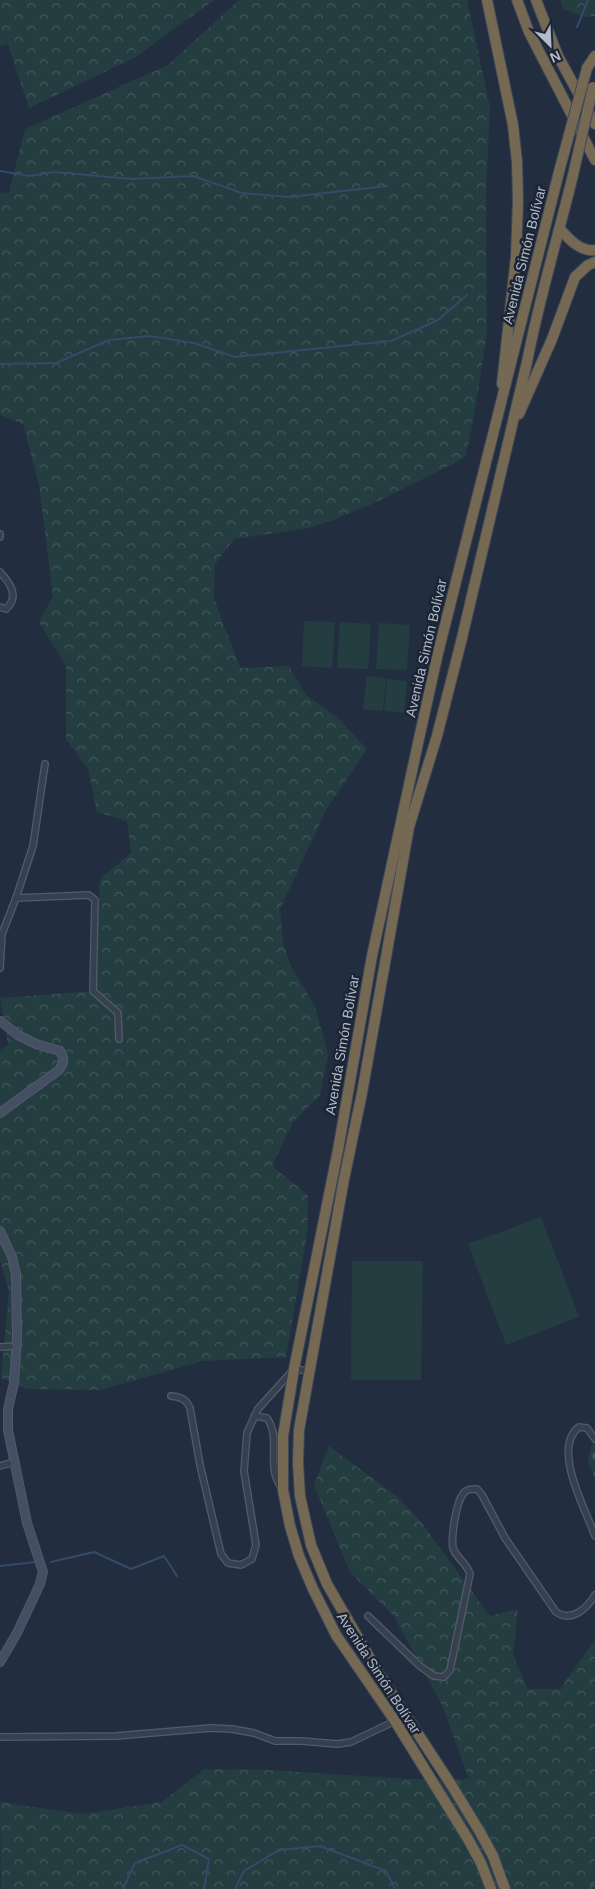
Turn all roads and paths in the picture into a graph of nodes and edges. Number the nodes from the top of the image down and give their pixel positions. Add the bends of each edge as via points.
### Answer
1 (487, 0) edge
2 (517, 0) edge
3 (536, 0) edge
4 (558, 56) junction
5 (595, 56) edge
6 (594, 85) edge
7 (595, 106) edge
8 (595, 124) edge
9 (595, 160) edge
10 (560, 229) junction
11 (595, 250) edge
12 (595, 262) edge
13 (501, 407) junction
14 (506, 444) junction
15 (0, 572) edge
16 (0, 608) edge
17 (45, 764) dead end
18 (16, 898) junction
19 (0, 968) edge
20 (0, 1021) edge
21 (119, 1040) dead end
22 (0, 1113) edge
23 (0, 1231) edge
24 (16, 1346) junction
25 (0, 1347) edge
26 (294, 1370) junction
27 (309, 1371) junction
28 (171, 1396) dead end
29 (254, 1416) junction
30 (595, 1439) edge
31 (14, 1462) junction
32 (0, 1466) edge
33 (283, 1490) junction
34 (595, 1536) edge
35 (595, 1594) edge
36 (368, 1616) dead end
37 (0, 1662) edge
38 (395, 1721) junction
39 (0, 1738) edge
40 (491, 1889) edge
41 (505, 1889) edge

1 - 13 highway via 513,124 517,162 516,257
2 - 9 highway via 529,32
3 - 4 highway
4 - 7 highway
4 - 8 highway
5 - 13 highway, Avenida Simón Bolívar, bridge via 587,68 560,168
6 - 10 highway, Avenida Simón Bolívar, bridge
10 - 11 highway via 577,245
10 - 14 highway, Avenida Simón Bolívar
12 - 14 highway via 574,277 552,339
13 - 26 highway, Avenida Simón Bolívar via 438,653 376,937
14 - 27 highway, Avenida Simón Bolívar via 449,689 409,827
15 - 16 street via 8,581 14,597 6,609
17 - 18 street via 33,846
18 - 19 street via 2,934
18 - 21 street via 89,895 95,900 93,991 118,1013
20 - 22 street via 18,1035 60,1051 64,1063 60,1070
23 - 24 street via 16,1274
24 - 25 street
24 - 31 street via 14,1383 8,1409
26 - 27 street
26 - 29 street
26 - 33 highway, Avenida Simón Bolívar via 283,1436
27 - 41 highway, Avenida Simón Bolívar via 299,1430 298,1463 300,1496 311,1545 327,1584 350,1626 480,1832
28 - 29 street via 184,1399 190,1408 221,1554 228,1563 241,1565 252,1559 256,1545 244,1471 247,1433
29 - 33 street via 267,1418 271,1424 274,1469
30 - 34 street via 587,1428 579,1427 572,1432 568,1444 572,1478
31 - 32 street
31 - 37 street via 27,1523 43,1572 17,1633
33 - 38 highway, Avenida Simón Bolívar via 299,1556 313,1589 340,1641
35 - 36 street via 583,1610 574,1615 556,1612 505,1538 482,1495 476,1489 469,1489 463,1493 457,1508 453,1544 470,1574 450,1670 444,1677 434,1676
38 - 39 street via 351,1742 337,1744 275,1741 254,1733 218,1728 116,1736
38 - 40 highway, Avenida Simón Bolívar via 468,1839

